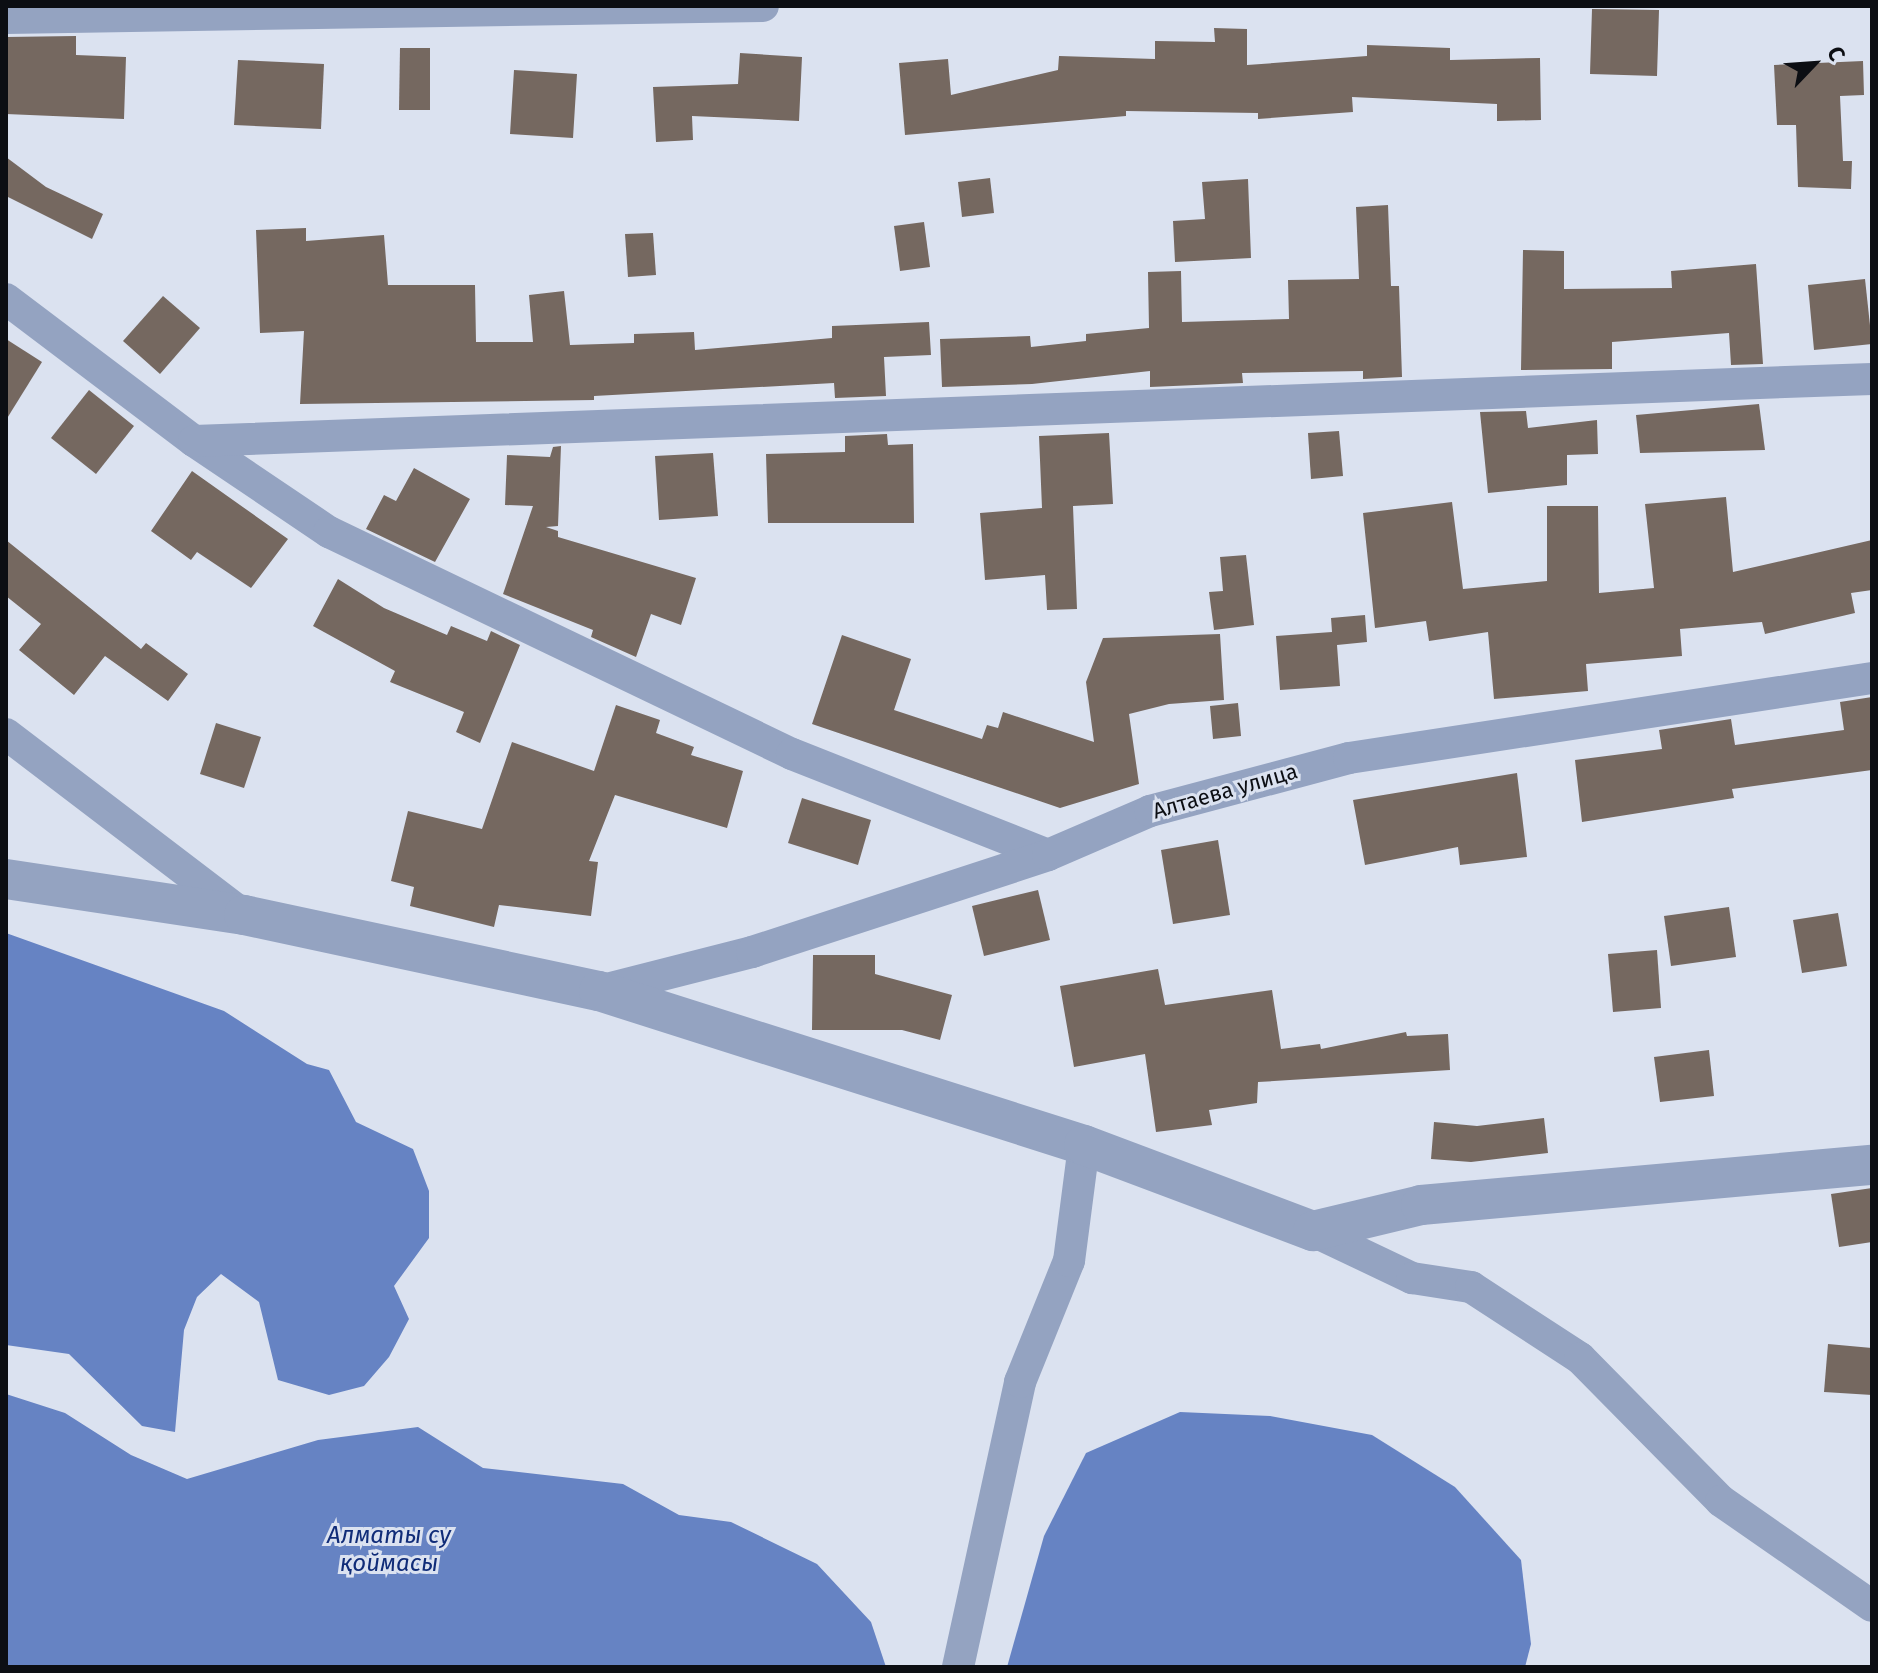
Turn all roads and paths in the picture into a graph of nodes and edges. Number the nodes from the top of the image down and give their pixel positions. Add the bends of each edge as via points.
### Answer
1 (763, 6) edge
2 (6, 18) edge
3 (6, 299) edge
4 (1872, 379) edge
5 (194, 441) junction
6 (1872, 678) edge
7 (6, 734) edge
8 (1048, 855) junction
9 (6, 879) edge
10 (244, 915) junction
11 (599, 991) junction
12 (1084, 1145) junction
13 (1872, 1165) edge
14 (1313, 1231) junction
15 (1872, 1606) edge
16 (958, 1667) edge

1 - 2 street
3 - 5 street
4 - 5 street
5 - 8 street via 357,545 792,754
6 - 8 street, Алтаева улица via 1349,758 1150,811
7 - 10 street
8 - 11 street, Алтаева улица via 752,952
9 - 10 street
10 - 11 street
11 - 12 street
12 - 14 street
12 - 16 street via 1069,1261 1020,1382
13 - 14 street via 1421,1205
14 - 15 street via 1412,1278 1471,1287 1580,1358 1721,1501

